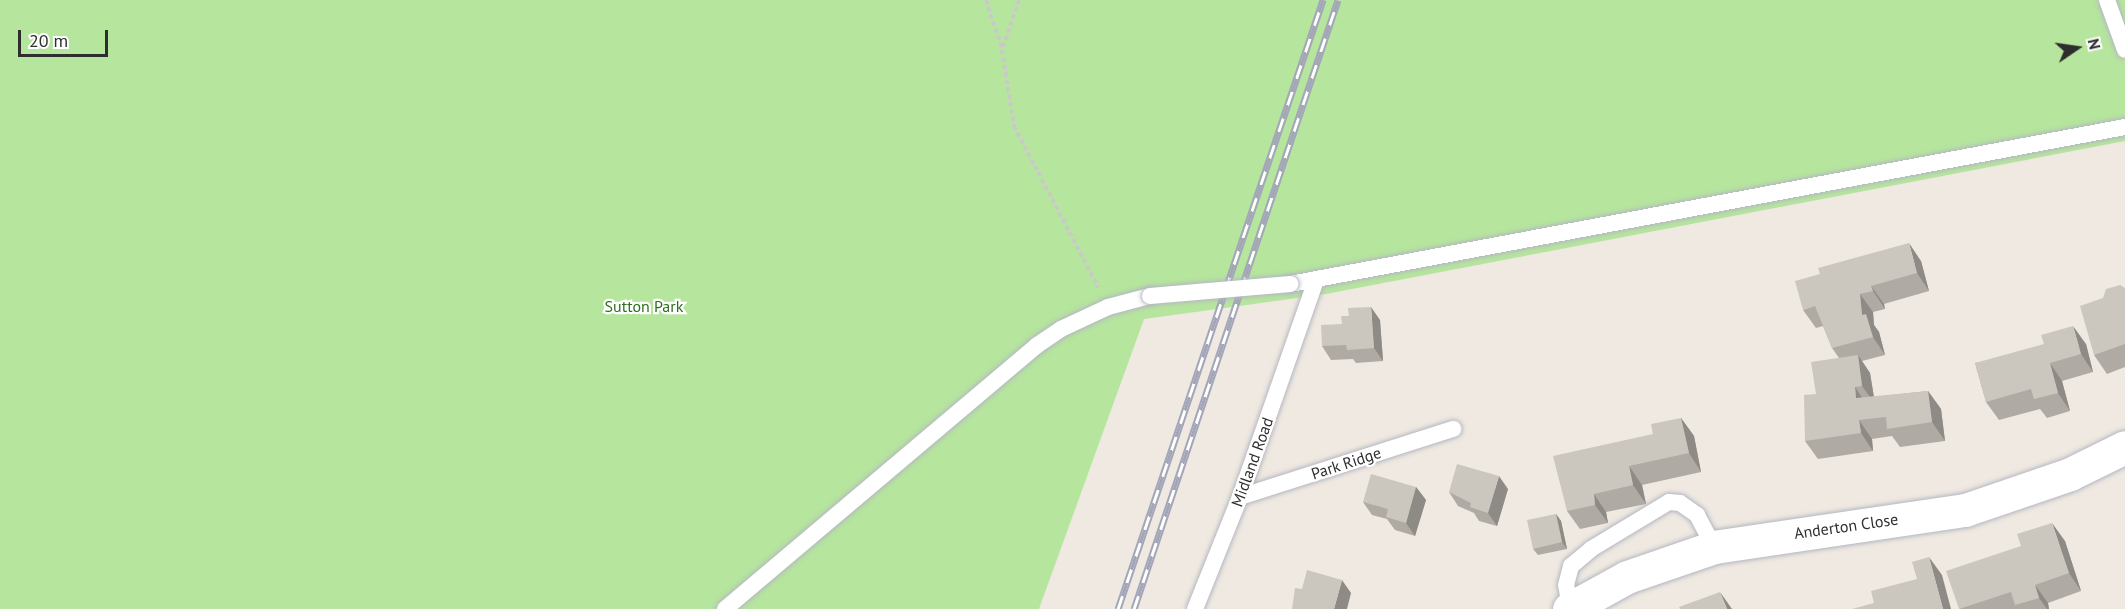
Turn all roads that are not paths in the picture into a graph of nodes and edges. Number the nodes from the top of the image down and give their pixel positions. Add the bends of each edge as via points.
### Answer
1 (2107, 0) edge
2 (2125, 50) edge
3 (2125, 127) edge
4 (1316, 280) junction
5 (1453, 429) dead end
6 (2125, 447) edge
7 (1240, 497) junction
8 (1714, 548) junction
9 (1605, 600) edge
10 (725, 609) edge
11 (1195, 609) edge
12 (1570, 609) edge

1 - 2 lane
3 - 4 lane
4 - 7 lane, Midland Road
4 - 10 lane, bridge via 1150,296 1108,307 1060,329
5 - 7 lane, Park Ridge
6 - 8 street, Anderton Close via 2070,474 1965,510
7 - 11 lane, Midland Road
8 - 9 street, Anderton Close via 1636,573
8 - 12 lane via 1697,514 1680,503 1669,502 1591,549 1571,566 1566,585
9 - 12 street, Anderton Close

